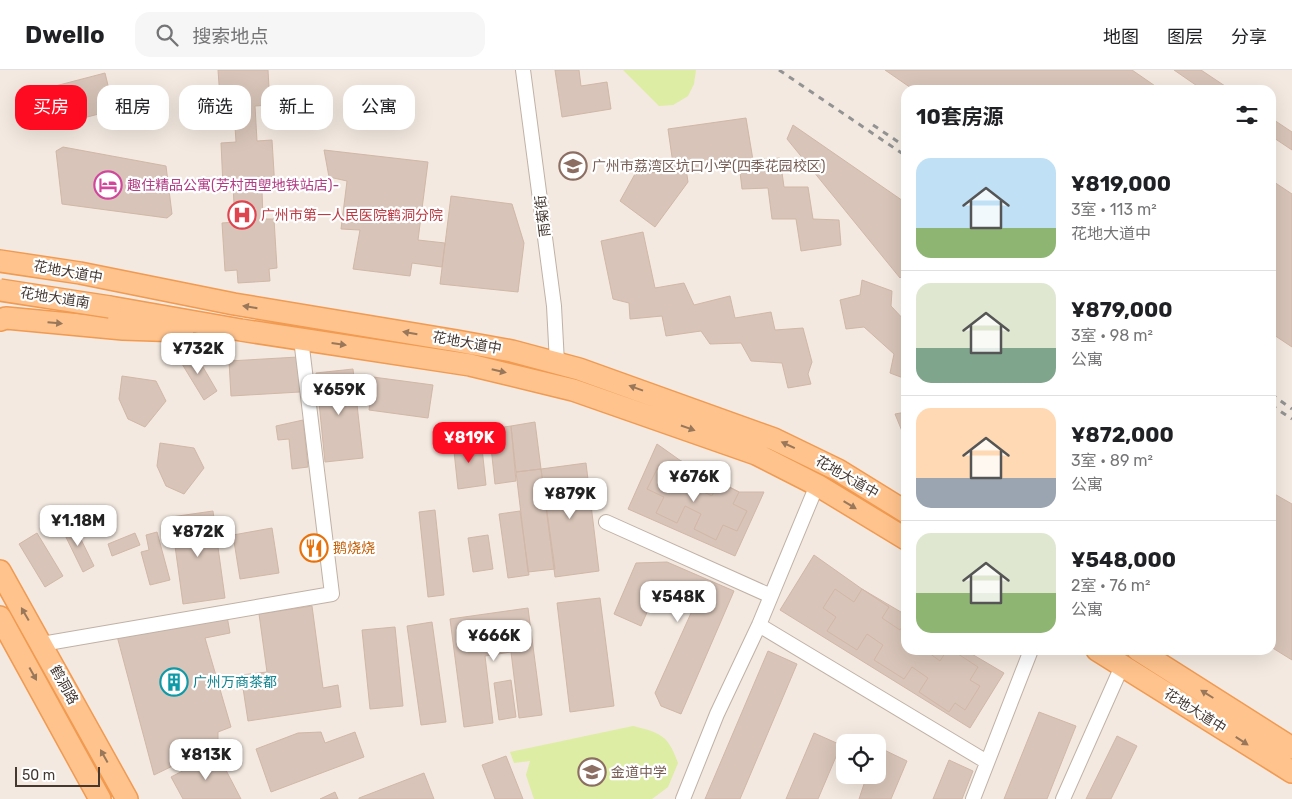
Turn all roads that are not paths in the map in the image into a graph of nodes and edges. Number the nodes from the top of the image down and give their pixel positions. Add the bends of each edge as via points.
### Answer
1 (523, 70) edge
2 (0, 260) edge
3 (0, 290) edge
4 (110, 307) joint
5 (0, 320) edge
6 (256, 332) junction
7 (302, 339) junction
8 (557, 363) junction
9 (817, 485) junction
10 (901, 509) edge
11 (606, 522) dead end
12 (901, 537) edge
13 (0, 571) edge
14 (772, 596) junction
15 (0, 617) edge
16 (759, 625) junction
17 (42, 644) junction
18 (1029, 655) edge
19 (1105, 655) edge
20 (1146, 655) edge
21 (1122, 666) junction
22 (1292, 748) edge
23 (987, 762) junction
24 (1292, 772) edge
25 (100, 799) edge
26 (127, 799) edge
27 (683, 799) edge
28 (973, 799) edge
29 (1063, 799) edge

1 - 8 street, 雨菊街 via 554,306
8 -> 2 main road, 花地大道中 via 457,341
3 - 4 main road, 花地大道南, bridge
4 - 6 main road, 花地大道中
5 -> 6 main road via 123,329
6 - 7 main road, 花地大道中
7 -> 9 main road, 花地大道中 via 470,364 572,390 732,444
7 - 17 street via 332,594
10 -> 8 main road, 花地大道中 via 838,470 774,439 622,383
9 -> 12 main road, 花地大道中
9 - 14 street
11 - 14 street
17 -> 13 main road, 鹤洞路
14 - 16 street
15 -> 25 main road, 鹤洞路
16 - 23 street
16 - 27 street via 717,714
26 -> 17 main road, 鹤洞路
18 - 23 street
19 - 21 main road, 花地大道中
22 -> 20 main road, 花地大道中
21 -> 24 main road, 花地大道中
21 - 29 street
23 - 28 street

